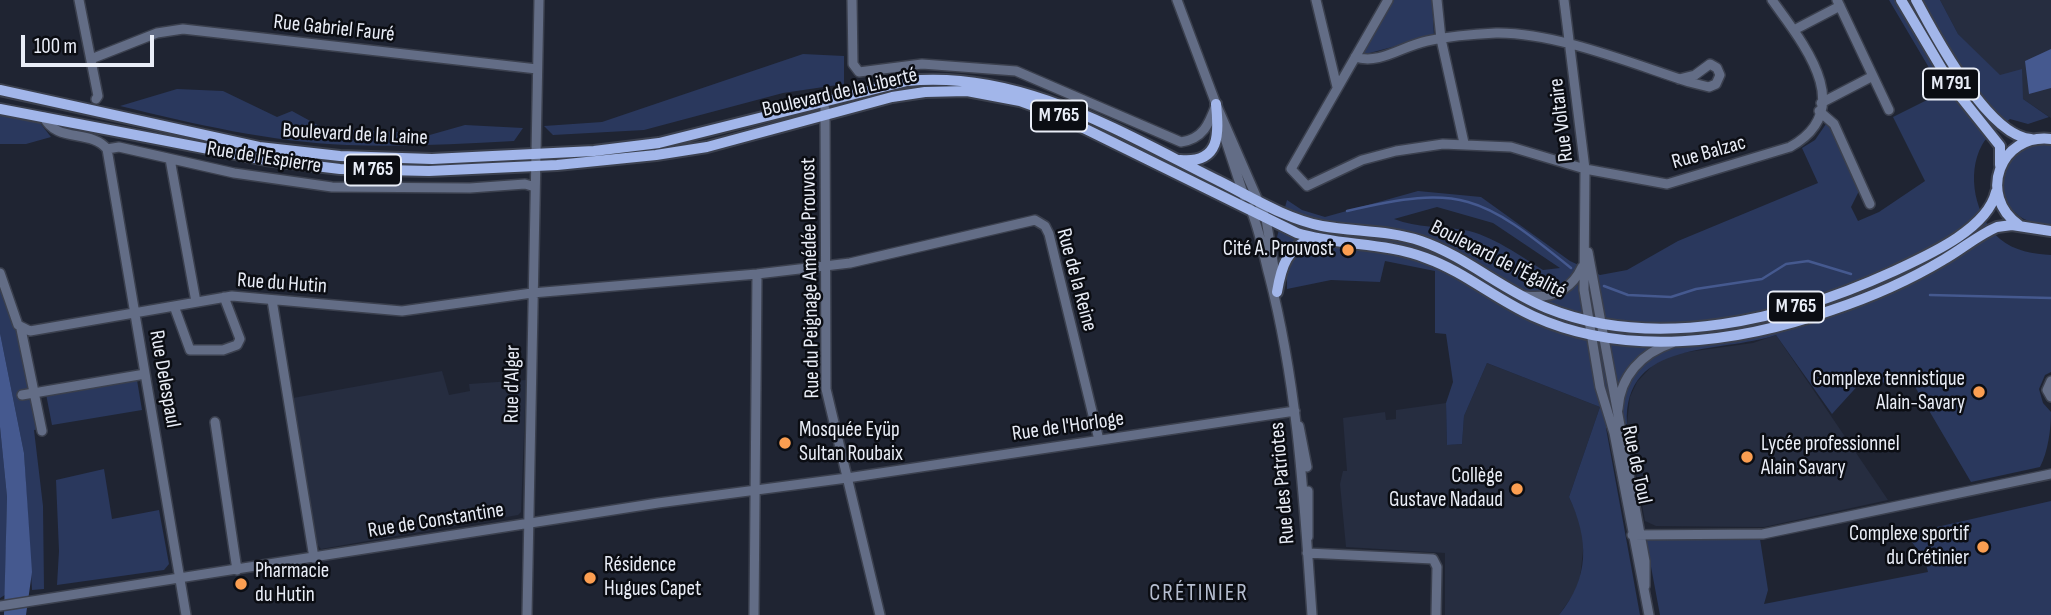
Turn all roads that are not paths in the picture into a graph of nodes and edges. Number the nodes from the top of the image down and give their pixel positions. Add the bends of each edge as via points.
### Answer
1 (79, 0) edge
2 (539, 0) edge
3 (852, 0) edge
4 (1177, 0) edge
5 (1316, 0) edge
6 (1388, 0) edge
7 (1437, 0) edge
8 (1564, 0) edge
9 (1772, 0) edge
10 (1901, 0) edge
11 (1916, 0) edge
12 (1838, 3) edge
13 (1794, 30) junction
14 (1441, 38) junction
15 (1570, 46) junction
16 (1355, 57) junction
17 (92, 63) junction
18 (537, 69) junction
19 (1873, 76) junction
20 (1679, 79) dead end
21 (1337, 87) junction
22 (0, 90) edge
23 (0, 97) edge
24 (96, 99) dead end
25 (824, 102) junction
26 (0, 103) edge
27 (1216, 104) junction
28 (1820, 107) junction
29 (0, 109) edge
30 (1889, 110) dead end
31 (825, 114) junction
32 (44, 117) junction
33 (713, 132) joint
34 (1161, 136) junction
35 (2031, 139) junction
36 (2051, 139) edge
37 (224, 141) junction
38 (1464, 143) junction
39 (707, 147) joint
40 (107, 149) junction
41 (213, 151) junction
42 (170, 159) junction
43 (1174, 159) junction
44 (536, 160) junction
45 (2000, 165) junction
46 (1586, 169) junction
47 (535, 187) junction
48 (1997, 191) junction
49 (1242, 192) junction
50 (1258, 200) junction
51 (1870, 204) dead end
52 (1252, 211) junction
53 (1266, 219) junction
54 (2023, 227) junction
55 (2049, 231) edge
56 (1586, 236) junction
57 (1318, 239) junction
58 (1582, 265) junction
59 (826, 266) junction
60 (0, 273) edge
61 (757, 274) junction
62 (1277, 292) junction
63 (532, 293) junction
64 (1516, 293) junction
65 (224, 297) junction
66 (272, 300) junction
67 (195, 302) junction
68 (174, 306) junction
69 (135, 313) junction
70 (1279, 316) junction
71 (1595, 322) junction
72 (25, 330) junction
73 (1598, 338) junction
74 (1685, 340) junction
75 (145, 374) junction
76 (2051, 381) edge
77 (35, 393) junction
78 (22, 395) dead end
79 (2051, 397) edge
80 (1295, 411) junction
81 (215, 422) dead end
82 (1619, 425) junction
83 (43, 431) dead end
84 (1099, 440) junction
85 (2051, 474) edge
86 (847, 478) junction
87 (755, 490) junction
88 (528, 524) junction
89 (1636, 535) junction
90 (1307, 553) junction
91 (314, 558) junction
92 (237, 570) junction
93 (181, 579) junction
94 (1, 606) edge
95 (186, 615) edge
96 (527, 615) edge
97 (754, 615) edge
98 (880, 615) edge
99 (1312, 615) edge
100 (1436, 615) edge
101 (1649, 615) edge

1 - 17 street
2 - 18 street, Rue d'Alger
3 - 34 street, Boulevard de la Liberté via 855,69 866,73 922,64 1016,71
4 - 27 street, Rue des Patriotes
5 - 21 street
6 - 16 street
7 - 14 street via 1436,24
8 - 15 street, Rue Voltaire
9 - 13 street
10 - 45 main road, M 791 via 1952,86 2000,146
11 - 35 main road, M 791 via 1956,67 1994,117 2011,134
12 - 13 street
12 - 19 street
13 - 28 street via 1818,67
14 - 15 street via 1509,33
14 - 16 street via 1371,60
14 - 38 street
15 - 20 street
15 - 46 street, Rue Voltaire
16 - 21 street
17 - 18 street, Rue Gabriel Fauré via 157,33 183,29
17 - 24 street
18 - 44 street, Rue d'Alger
19 - 28 street
19 - 30 street
21 - 38 street, Rue Balzac via 1291,169 1307,186 1377,156
22 - 37 main road, Boulevard de la Laine / M 765
23 - 37 main road
25 - 31 street, Rue du Peignage Amédée Prouvost
25 - 33 main road, Boulevard de la Liberté / M 765
25 - 43 main road, Boulevard de la Liberté / M 765 via 907,81 983,81 1051,101
26 - 41 main road
27 - 34 street, Boulevard de la Liberté via 1195,138 1181,142
27 - 43 main road via 1219,133 1213,147 1197,159
27 - 49 street, Rue des Patriotes
27 - 50 street, Rue des Patriotes
28 - 46 street, Rue Balzac via 1809,132 1790,147 1673,183
28 - 51 street via 1834,124
29 - 32 main road, Boulevard de la Laine / M 765
31 - 39 main road, Boulevard de la Liberté / M 765
31 - 52 main road, Boulevard de la Liberté / M 765 via 925,92 967,91 1003,97 1081,126
31 - 59 street, Rue du Peignage Amédée Prouvost
32 - 40 street, Rue de l'Espierre via 55,131 98,141
32 - 41 main road, Boulevard de la Laine / M 765
33 - 44 main road, Boulevard de la Laine / M 765
34 - 43 street
35 - 36 main road
35 - 45 main road via 2013,149
37 - 44 main road, Boulevard de la Laine / M 765 via 379,158
38 - 46 street, Rue Balzac via 1528,150
39 - 44 main road, Boulevard de la Laine / M 765 via 604,162
40 - 42 street, Rue de l'Espierre via 120,147
40 - 69 street, Rue Delespaul
41 - 44 main road, Boulevard de la Laine / M 765 via 381,171
42 - 47 street, Rue de l'Espierre via 343,188
42 - 67 street
43 - 49 main road, Boulevard de la Liberté / M 765
44 - 47 street, Rue d'Alger
45 - 48 main road, Boulevard de l'Égalité
46 - 56 street, Rue Voltaire
47 - 63 street, Rue d'Alger
48 - 54 main road via 2005,213
48 - 71 main road, Boulevard de l'Égalité / M 765 via 1988,213 1966,231 1904,266 1822,300 1711,324 1654,328
49 - 50 main road, Boulevard de l'Égalité / M 765
49 - 52 street, Rue des Patriotes
50 - 52 street
50 - 53 street, Rue des Patriotes
50 - 64 main road, Boulevard de l'Égalité / M 765 via 1314,224 1419,241 1468,261
52 - 53 main road, Boulevard de l'Égalité / M 765
52 - 70 street, Rue des Patriotes
53 - 57 main road, Boulevard de l'Égalité / M 765
53 - 62 street, Rue des Patriotes
54 - 55 main road, Boulevard de l'Égalité
54 - 74 main road, Boulevard de l'Égalité / M 765 via 1992,229 1902,283 1831,311 1763,329
56 - 58 street, Rue Voltaire
56 - 71 street, Rue Voltaire
57 - 62 main road via 1301,243 1290,252
57 - 73 main road, Boulevard de l'Égalité / M 765 via 1417,254 1462,274 1530,315
58 - 64 street via 1564,291 1540,297
58 - 71 street, Rue Voltaire
59 - 61 street, Rue du Hutin
59 - 84 street, Rue de la Reine via 1029,220 1041,222 1049,234
59 - 86 street, Rue du Peignage Amédée Prouvost via 826,389
60 - 72 street
61 - 63 street, Rue du Hutin
61 - 87 street
62 - 70 street, Rue des Patriotes
63 - 66 street, Rue du Hutin via 402,311
63 - 88 street, Rue d'Alger
64 - 71 main road, Boulevard de l'Égalité / M 765 via 1546,308
65 - 66 street, Rue du Hutin
65 - 67 street, Rue du Hutin
65 - 68 street via 240,340 225,349 190,350
66 - 91 street
67 - 68 street, Rue du Hutin
68 - 69 street, Rue du Hutin
69 - 72 street, Rue du Hutin
69 - 75 street, Rue Delespaul
70 - 80 street, Rue des Patriotes
71 - 73 street, Rue Voltaire
72 - 77 street
73 - 74 main road, Boulevard de l'Égalité / M 765
73 - 82 street, Rue de Toul
73 - 89 street, Rue de Toul
74 - 82 street, Rue de Toul via 1655,350 1630,372 1619,400
75 - 77 street
75 - 93 street, Rue Delespaul
76 - 79 street via 2047,390
77 - 78 street
77 - 83 street
80 - 84 street, Rue de l'Horloge
80 - 90 street, Rue des Patriotes
81 - 92 street
82 - 89 street, Rue de Toul
84 - 86 street, Rue de l'Horloge
85 - 89 street via 1763,534
86 - 87 street, Rue de Constantine
86 - 98 street, Rue du Peignage Amédée Prouvost
87 - 88 street, Rue de Constantine
87 - 97 street
88 - 91 street, Rue de Constantine
88 - 96 street, Rue d'Alger
89 - 101 street, Rue de Toul
90 - 99 street, Rue des Patriotes
90 - 100 street via 1433,559 1437,567
91 - 92 street, Rue de Constantine
92 - 93 street, Rue de Constantine
93 - 94 street, Rue de Constantine
93 - 95 street, Rue Delespaul

